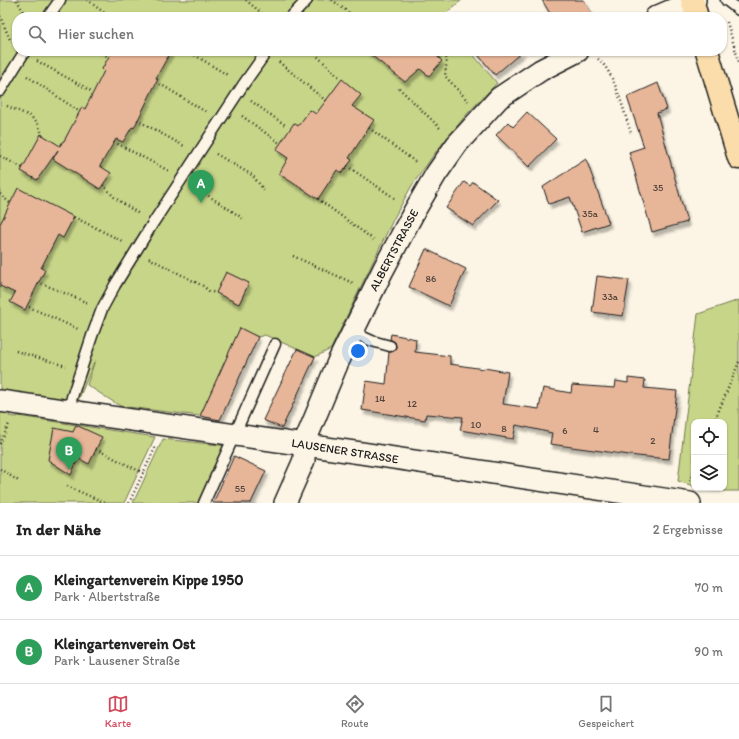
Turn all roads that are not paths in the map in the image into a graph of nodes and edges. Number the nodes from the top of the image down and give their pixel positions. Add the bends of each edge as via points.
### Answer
1 (60, 0) edge
2 (307, 0) edge
3 (726, 0) edge
4 (694, 5) edge
5 (739, 10) edge
6 (52, 12) edge
7 (296, 12) edge
8 (672, 12) edge
9 (19, 56) edge
10 (263, 56) edge
11 (581, 56) edge
12 (708, 56) edge
13 (0, 91) edge
14 (739, 158) edge
15 (352, 332) junction
16 (276, 344) dead end
17 (390, 346) dead end
18 (0, 401) edge
19 (69, 411) junction
20 (235, 434) junction
21 (304, 444) junction
22 (601, 496) edge
23 (204, 503) edge
24 (285, 503) edge
25 (690, 503) edge

1 - 6 lane
2 - 7 lane
3 - 5 lane
4 - 8 street
9 - 13 lane
10 - 19 lane via 115,285 92,336
11 - 15 street, ALBERTSTRASSE via 541,70 499,98 457,144 415,210
12 - 14 main road
15 - 17 lane
15 - 21 street, ALBERTSTRASSE
16 - 20 lane
18 - 19 street, LAUSENER STRASSE
19 - 20 street, LAUSENER STRASSE
20 - 21 street, LAUSENER STRASSE
20 - 23 lane
21 - 22 street, LAUSENER STRASSE
21 - 24 street, ALBERTSTRASSE via 304,460
22 - 25 street, LAUSENER STRASSE

